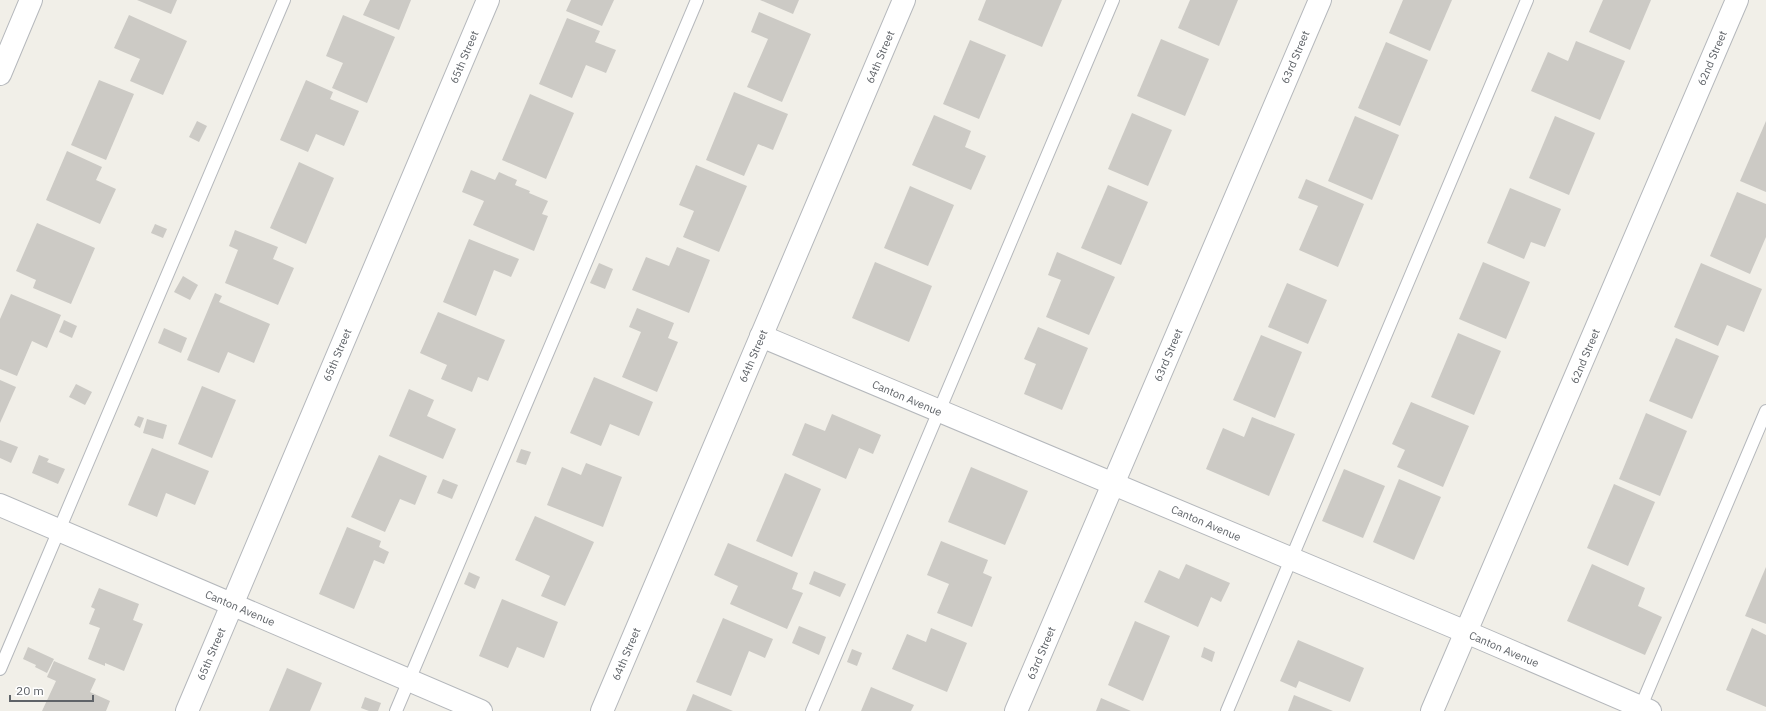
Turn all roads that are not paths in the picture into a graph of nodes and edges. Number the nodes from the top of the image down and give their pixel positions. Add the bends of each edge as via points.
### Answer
1 (31, 0) edge
2 (284, 0) edge
3 (488, 0) edge
4 (697, 0) edge
5 (904, 0) edge
6 (1113, 0) edge
7 (1320, 0) edge
8 (1527, 0) edge
9 (1737, 0) edge
10 (0, 74) edge
11 (761, 336) junction
12 (939, 411) junction
13 (1766, 411) edge
14 (1113, 484) junction
15 (0, 505) edge
16 (59, 530) junction
17 (1292, 559) junction
18 (232, 604) junction
19 (1466, 632) junction
20 (0, 669) edge
21 (409, 680) junction
22 (1643, 710) edge
23 (187, 711) edge
24 (396, 711) edge
25 (481, 711) edge
26 (602, 711) edge
27 (812, 711) edge
28 (1016, 711) edge
29 (1227, 711) edge
30 (1432, 711) edge

1 - 10 street
2 - 16 lane
3 - 18 street, 65th Street
4 - 21 lane
5 - 11 street, 64th Street
6 - 12 lane
7 - 14 street, 63rd Street
8 - 17 lane
9 - 19 street, 62nd Street
11 - 12 street, Canton Avenue
11 - 26 street, 64th Street
12 - 14 street, Canton Avenue
12 - 27 lane
13 - 22 lane
14 - 17 street, Canton Avenue
14 - 28 street, 63rd Street
15 - 16 street, Canton Avenue
16 - 18 street, Canton Avenue
16 - 20 lane
17 - 19 street, Canton Avenue
17 - 29 lane
18 - 21 street, Canton Avenue
18 - 23 street, 65th Street
19 - 22 street, Canton Avenue
19 - 30 street, 62nd Street
21 - 24 lane
21 - 25 street, Canton Avenue

